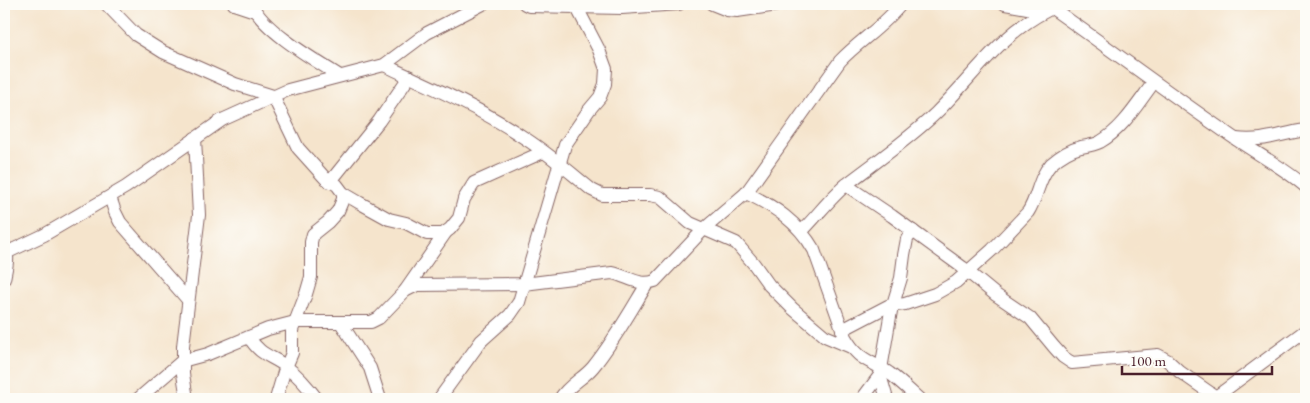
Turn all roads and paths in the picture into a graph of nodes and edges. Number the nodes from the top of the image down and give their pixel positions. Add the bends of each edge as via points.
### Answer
1 (106, 4) edge
2 (234, 4) edge
3 (525, 4) edge
4 (679, 4) edge
5 (712, 4) edge
6 (784, 4) edge
7 (901, 4) edge
8 (1005, 4) edge
9 (476, 5) edge
10 (575, 5) edge
11 (1056, 6) edge
12 (253, 8) edge
13 (384, 65) junction
14 (340, 76) junction
15 (409, 77) junction
16 (1154, 82) junction
17 (273, 96) junction
18 (1306, 130) edge
19 (195, 138) junction
20 (1233, 138) junction
21 (543, 152) junction
22 (560, 165) junction
23 (330, 182) junction
24 (846, 185) junction
25 (1306, 187) edge
26 (746, 193) junction
27 (343, 194) junction
28 (110, 197) junction
29 (704, 229) junction
30 (802, 231) junction
31 (913, 231) junction
32 (446, 232) junction
33 (5, 249) edge
34 (969, 272) junction
35 (4, 279) edge
36 (524, 284) junction
37 (647, 284) junction
38 (405, 290) junction
39 (188, 300) junction
40 (893, 305) junction
41 (295, 322) junction
42 (341, 322) junction
43 (842, 330) junction
44 (1306, 330) edge
45 (249, 337) junction
46 (851, 347) junction
47 (182, 362) junction
48 (286, 366) junction
49 (881, 372) junction
50 (1215, 398) edge
51 (138, 399) edge
52 (187, 399) edge
53 (276, 399) edge
54 (317, 399) edge
55 (380, 399) edge
56 (439, 399) edge
57 (560, 399) edge
58 (862, 399) edge
59 (887, 399) edge
60 (919, 399) edge

1 - 17 street via 136,35 162,52 235,84
2 - 12 street
3 - 10 street
4 - 10 street via 622,8
5 - 6 street via 737,11
7 - 26 street via 840,61
8 - 11 street via 1033,9
9 - 13 street via 427,33
10 - 22 street via 599,50 606,69 605,84 600,97 565,145
11 - 16 street
11 - 24 street via 1036,16 998,46 936,113
12 - 14 street via 266,24
13 - 14 street
13 - 15 street
14 - 17 street
15 - 21 street via 495,119
15 - 23 street
16 - 20 street
16 - 34 street via 1111,134 1098,143 1063,154 1050,165 1028,212
17 - 19 street via 222,120
17 - 23 street via 298,148
18 - 20 street via 1270,139
19 - 28 street
19 - 39 street via 199,214
20 - 25 street via 1289,172
21 - 22 street
21 - 32 street via 474,183 464,199 459,218
22 - 29 street via 602,195 660,197 690,223
22 - 36 street
23 - 27 street
24 - 30 street
24 - 31 street
26 - 29 street
26 - 30 street via 778,210
27 - 32 street via 421,231 436,235
27 - 41 street via 338,211 313,234 311,277
28 - 33 street via 44,236
28 - 39 street via 120,222
29 - 37 street via 655,281
29 - 46 street via 736,244 792,308 825,336
30 - 43 street via 814,250
31 - 34 street
31 - 40 street via 908,239
32 - 38 street
33 - 35 street
34 - 40 street via 936,294
34 - 50 street via 1030,318 1058,352 1072,363 1158,355
36 - 37 street via 612,273
36 - 38 street via 417,285
36 - 56 street via 514,309 481,341
37 - 57 street via 592,369 565,390
38 - 42 street via 379,318 371,322
39 - 47 street
40 - 43 street
40 - 49 street
41 - 42 street
41 - 45 street
41 - 48 street via 292,353
42 - 55 street via 370,368
43 - 46 street
44 - 50 street
45 - 47 street
45 - 48 street via 255,348
46 - 49 street
47 - 51 street
47 - 52 street
48 - 53 street
48 - 54 street
49 - 58 street
49 - 59 street
49 - 60 street via 900,382

